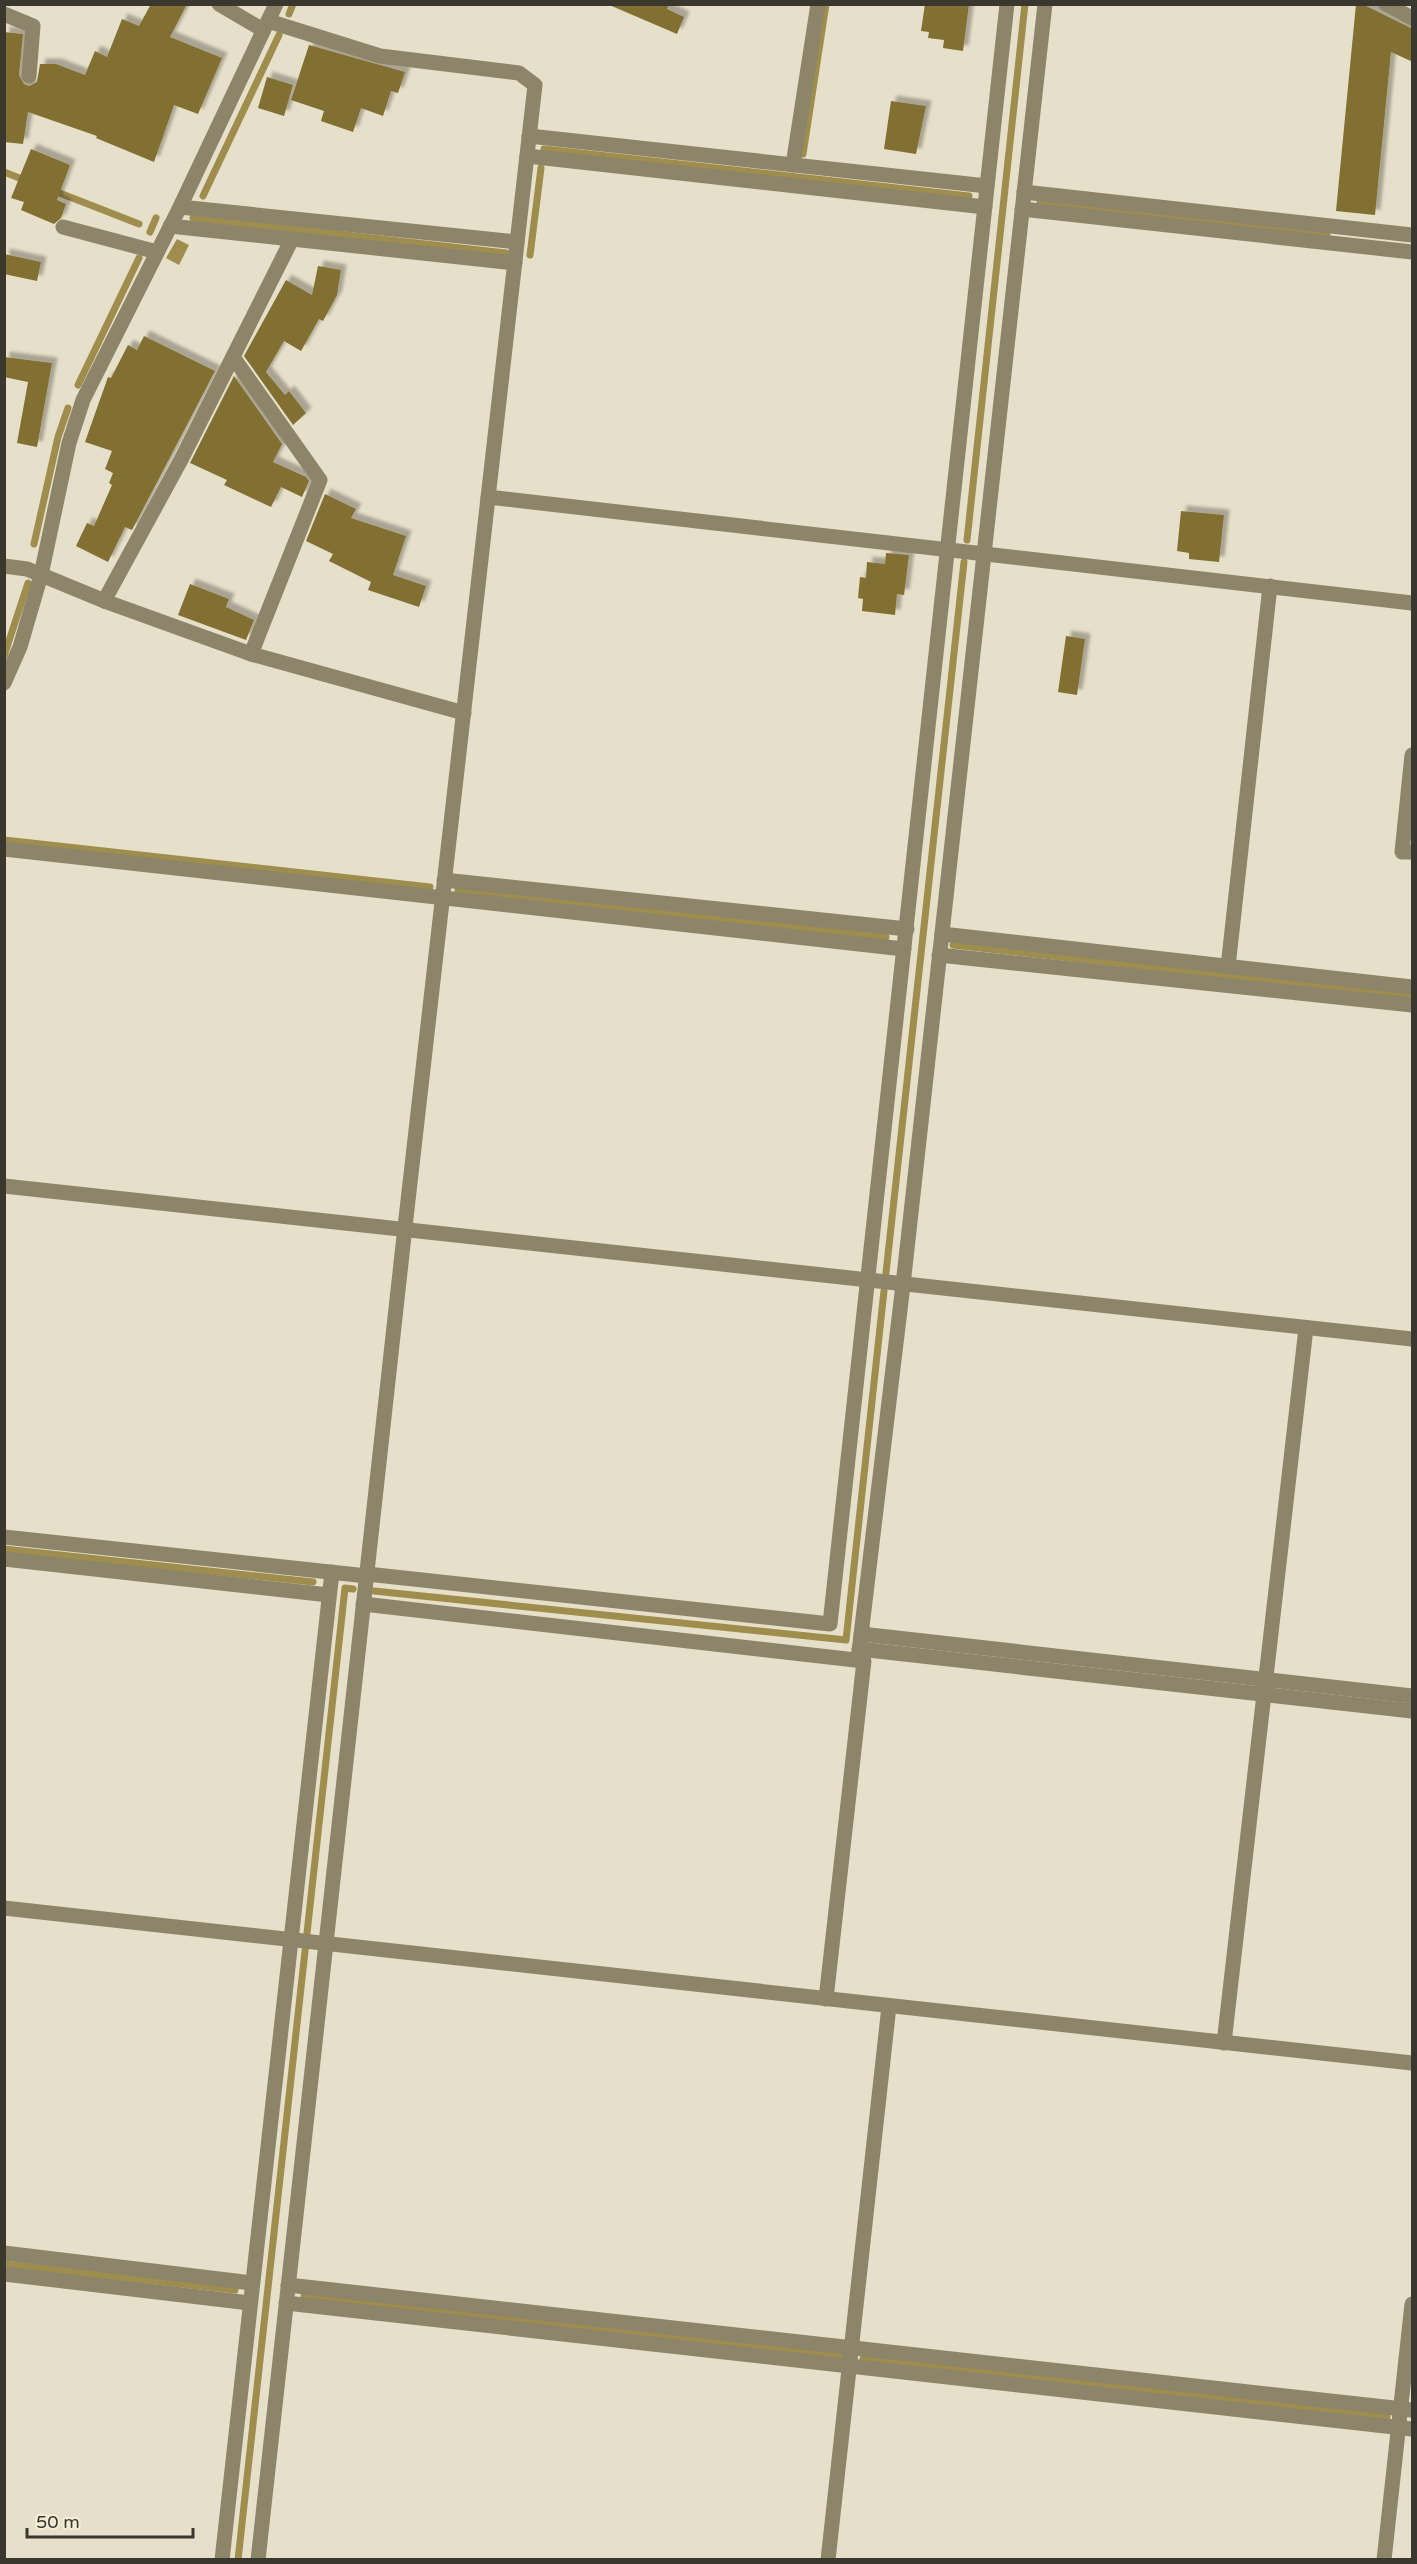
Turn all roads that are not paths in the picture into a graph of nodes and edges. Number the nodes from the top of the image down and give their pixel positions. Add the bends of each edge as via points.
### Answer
1 (219, 4) edge
2 (276, 4) edge
3 (818, 4) edge
4 (1007, 4) edge
5 (1045, 4) edge
6 (1386, 4) edge
7 (4, 14) edge
8 (1413, 18) edge
9 (266, 25) junction
10 (29, 76) dead end
11 (530, 136) junction
12 (527, 156) junction
13 (793, 165) junction
14 (987, 186) junction
15 (1024, 192) junction
16 (180, 207) junction
17 (985, 207) junction
18 (1022, 209) junction
19 (170, 226) junction
20 (63, 227) dead end
21 (1413, 235) edge
22 (292, 239) junction
23 (517, 242) junction
24 (157, 252) junction
25 (1413, 252) edge
26 (515, 263) junction
27 (233, 357) junction
28 (488, 497) junction
29 (948, 550) junction
30 (983, 554) junction
31 (4, 566) edge
32 (41, 575) junction
33 (1270, 586) junction
34 (104, 601) junction
35 (1413, 603) edge
36 (251, 654) junction
37 (4, 684) edge
38 (464, 713) junction
39 (1413, 755) edge
40 (4, 849) edge
41 (1413, 852) edge
42 (444, 880) junction
43 (442, 898) junction
44 (907, 929) junction
45 (942, 934) junction
46 (904, 949) junction
47 (939, 954) junction
48 (1228, 966) junction
49 (1413, 987) edge
50 (1413, 1005) edge
51 (4, 1186) edge
52 (405, 1227) junction
53 (868, 1281) junction
54 (903, 1285) junction
55 (1306, 1328) junction
56 (1413, 1339) edge
57 (4, 1537) edge
58 (4, 1559) edge
59 (332, 1572) junction
60 (367, 1575) junction
61 (329, 1594) junction
62 (363, 1604) junction
63 (859, 1648) junction
64 (1265, 1687) junction
65 (1413, 1696) edge
66 (1413, 1711) edge
67 (4, 1908) edge
68 (294, 1941) junction
69 (321, 1944) junction
70 (826, 1999) junction
71 (889, 2006) junction
72 (1224, 2043) junction
73 (1413, 2063) edge
74 (4, 2253) edge
75 (4, 2274) edge
76 (252, 2283) junction
77 (288, 2285) junction
78 (250, 2303) junction
79 (286, 2304) junction
80 (1413, 2304) edge
81 (851, 2348) junction
82 (849, 2366) junction
83 (1407, 2410) edge
84 (1406, 2428) edge
85 (222, 2559) edge
86 (258, 2559) edge
87 (828, 2559) edge
88 (1384, 2559) edge

1 - 9 street
2 - 9 street
3 - 13 street
4 - 14 street
5 - 15 street
6 - 8 street
7 - 10 street via 33,26
9 - 11 street via 380,56 519,73 535,84
9 - 16 street
11 - 12 street
11 - 13 street
12 - 17 street
12 - 23 street
13 - 14 street
14 - 17 street
15 - 18 street
15 - 21 street
16 - 19 street
16 - 23 street
17 - 29 street
18 - 25 street
18 - 30 street
19 - 22 street
19 - 24 street
20 - 24 street
22 - 26 street
22 - 27 street
23 - 26 street
24 - 32 street via 83,400 69,443
26 - 28 street
27 - 34 street
27 - 36 street via 320,480
28 - 29 street
28 - 38 street
29 - 30 street
29 - 44 street
30 - 33 street
30 - 45 street
31 - 32 street
32 - 34 street
32 - 37 street
33 - 35 street
33 - 48 street
34 - 36 street
36 - 38 street
38 - 42 street
39 - 41 street via 1402,852
40 - 43 street
42 - 43 street
42 - 44 street
43 - 46 street
43 - 52 street
44 - 46 street
45 - 47 street
45 - 48 street
46 - 53 street
47 - 50 street
47 - 54 street
48 - 49 street
51 - 52 street
52 - 53 street
52 - 60 street
53 - 54 street
53 - 60 street via 830,1624
54 - 55 street
54 - 63 street
55 - 56 street
55 - 64 street
57 - 59 street
58 - 61 street
59 - 60 street
59 - 61 street
60 - 62 street
61 - 68 street
62 - 63 street
62 - 69 street
63 - 64 street
63 - 70 street via 864,1661
64 - 65 street
64 - 66 street
64 - 72 street
67 - 68 street
68 - 69 street
68 - 76 street
69 - 70 street
69 - 77 street
70 - 71 street
71 - 72 street
71 - 81 street
72 - 73 street
74 - 76 street
75 - 78 street
76 - 78 street
77 - 79 street
77 - 81 street
78 - 85 street
79 - 82 street
79 - 86 street
80 - 83 street
81 - 82 street
81 - 83 street
82 - 84 street
82 - 87 street
83 - 84 street
84 - 88 street

